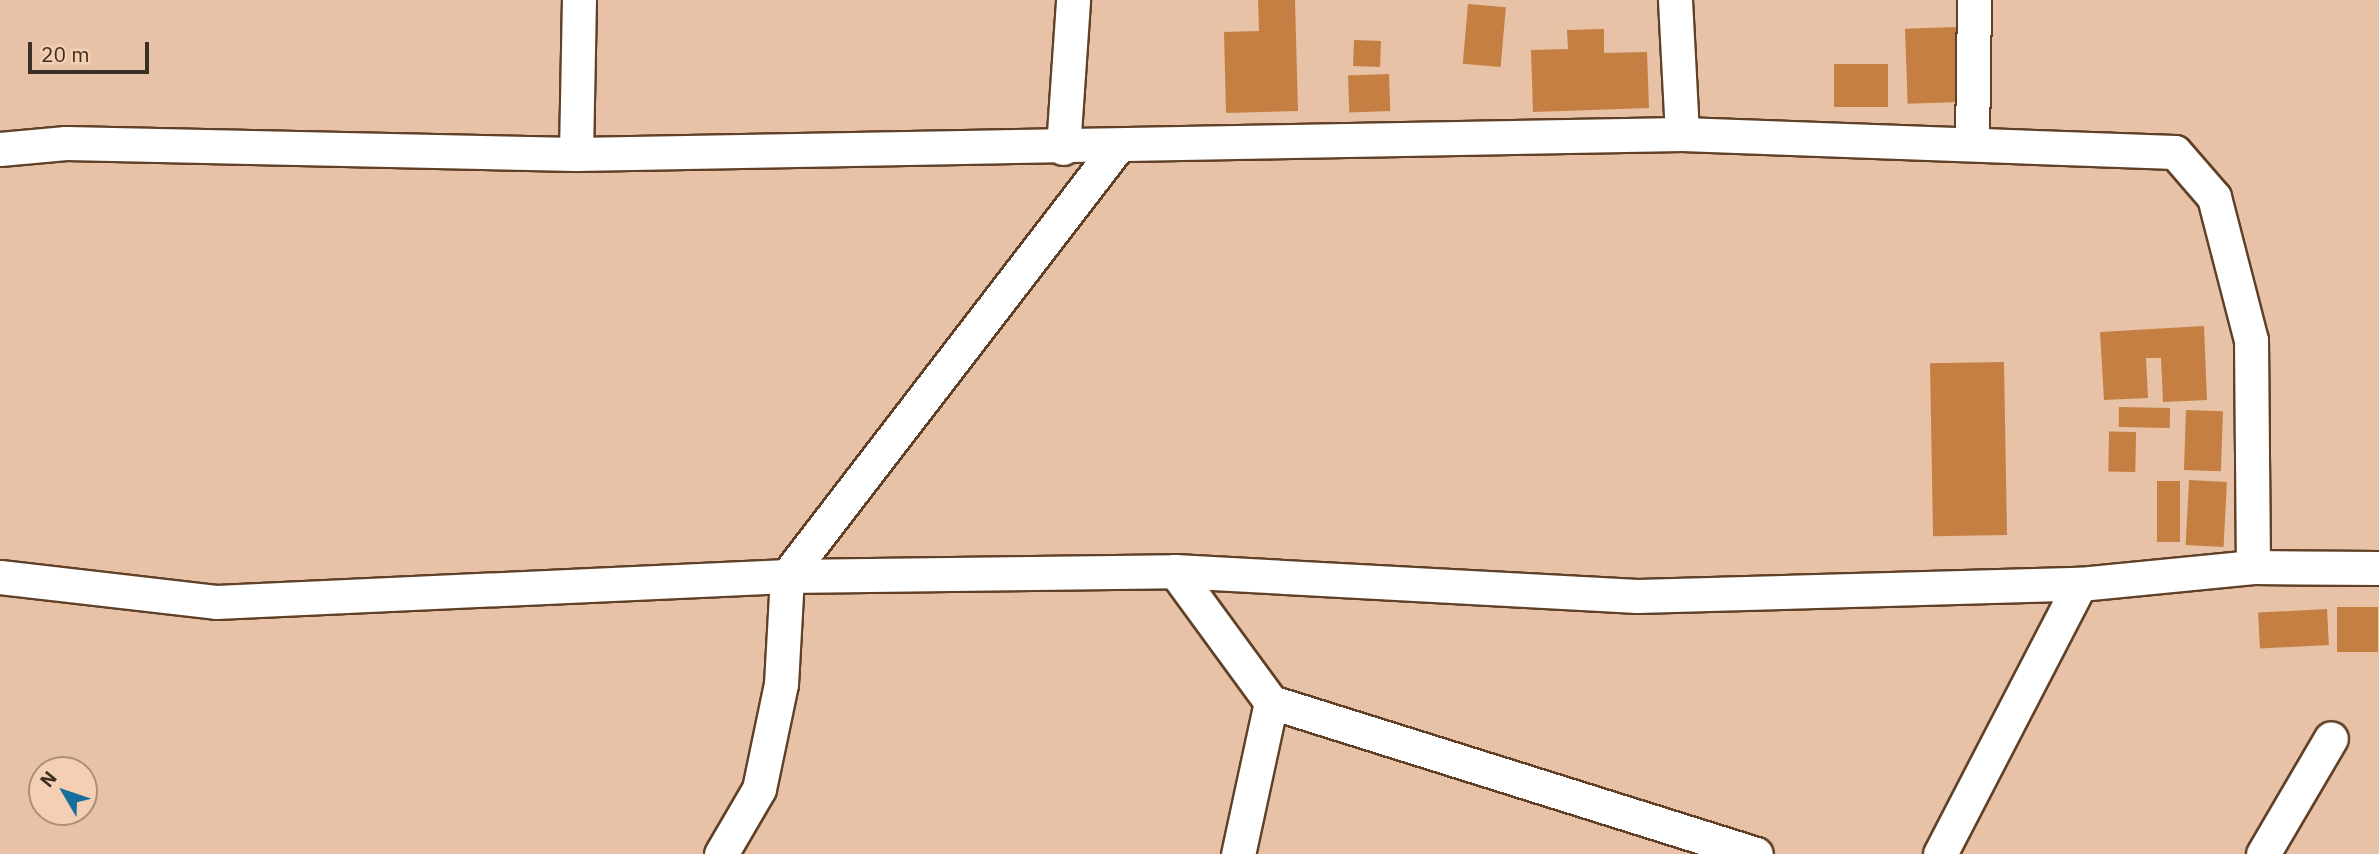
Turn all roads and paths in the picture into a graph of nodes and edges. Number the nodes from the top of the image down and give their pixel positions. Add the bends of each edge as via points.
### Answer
1 (579, 0) edge
2 (1073, 0) edge
3 (1675, 0) edge
4 (1974, 0) edge
5 (1682, 134) junction
6 (1972, 143) junction
7 (1117, 147) junction
8 (1063, 148) junction
9 (0, 149) edge
10 (576, 153) junction
11 (2253, 567) junction
12 (2379, 568) edge
13 (1175, 571) junction
14 (788, 576) junction
15 (0, 577) edge
16 (2080, 584) junction
17 (1271, 702) junction
18 (2331, 738) dead end
19 (1744, 852) edge
20 (721, 854) edge
21 (1238, 854) edge
22 (1940, 854) edge
23 (2263, 854) edge

1 - 10 street
2 - 8 street
3 - 5 street
4 - 6 street
5 - 6 street
5 - 7 street
6 - 11 street via 2175,152 2214,197 2251,340
7 - 8 street
7 - 14 street
8 - 10 street
9 - 10 street via 66,143
11 - 12 street
11 - 16 street
13 - 14 street
13 - 16 street via 1637,596
13 - 17 street
14 - 15 street via 216,602
14 - 20 street via 781,684 760,789
16 - 22 street
17 - 19 street
17 - 21 street
18 - 23 street

